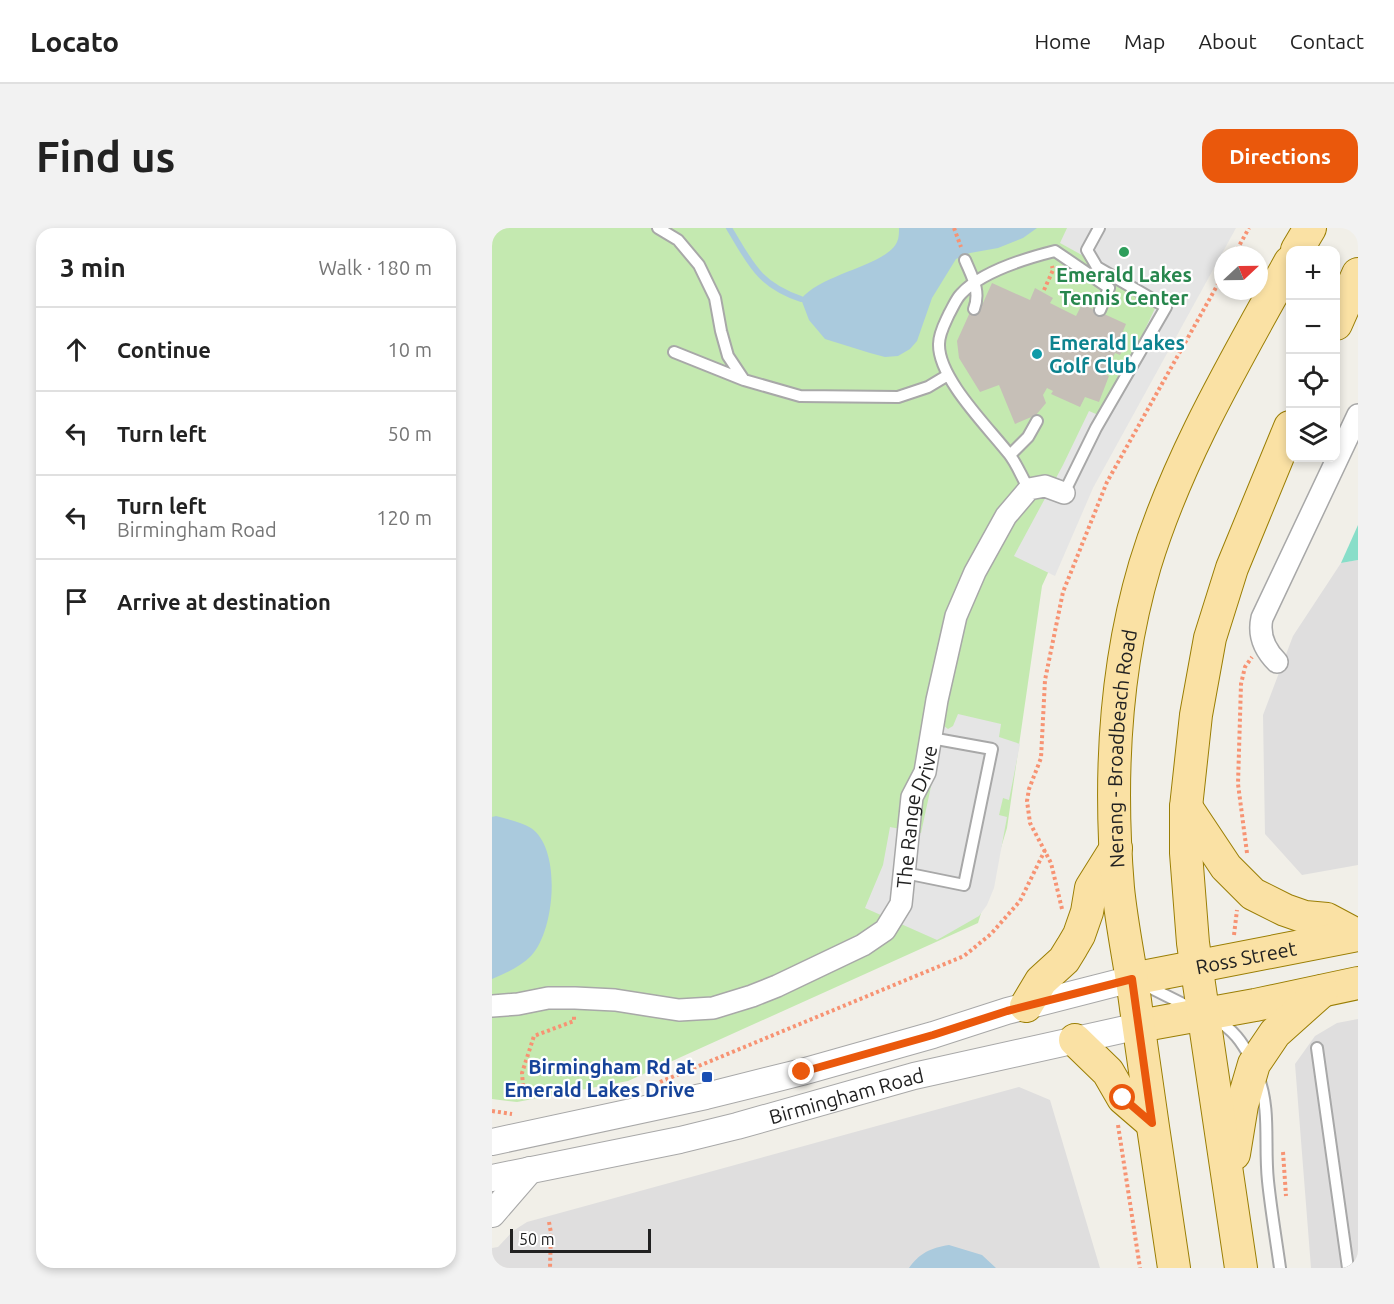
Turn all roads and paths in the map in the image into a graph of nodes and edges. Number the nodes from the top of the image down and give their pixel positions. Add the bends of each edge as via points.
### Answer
1 (658, 228) edge
2 (954, 228) edge
3 (1099, 228) edge
4 (1249, 228) edge
5 (1310, 228) edge
6 (1239, 246) edge
7 (1299, 246) edge
8 (1046, 253) junction
9 (965, 260) joint
10 (1286, 269) edge
11 (1358, 274) edge
12 (975, 282) junction
13 (1044, 290) dead end
14 (1214, 291) edge
15 (974, 309) dead end
16 (1100, 309) dead end
17 (1340, 313) edge
18 (674, 352) dead end
19 (948, 375) junction
20 (744, 380) junction
21 (1358, 415) edge
22 (1037, 421) dead end
23 (1286, 436) edge
24 (1010, 455) junction
25 (1029, 489) junction
26 (1064, 493) joint
27 (1253, 655) dead end
28 (1278, 662) dead end
29 (930, 738) junction
30 (1186, 807) junction
31 (1116, 848) junction
32 (1045, 850) junction
33 (1249, 861) dead end
34 (905, 873) junction
35 (1237, 904) dead end
36 (1065, 918) dead end
37 (1358, 935) edge
38 (1233, 944) dead end
39 (1196, 966) junction
40 (1132, 979) junction
41 (1358, 983) edge
42 (1322, 991) junction
43 (574, 998) junction
44 (492, 1006) edge
45 (1026, 1006) junction
46 (1203, 1013) junction
47 (1139, 1026) junction
48 (1075, 1040) junction
49 (1317, 1048) dead end
50 (1254, 1064) junction
51 (651, 1085) dead end
52 (524, 1098) dead end
53 (492, 1111) edge
54 (518, 1113) dead end
55 (1117, 1120) dead end
56 (1152, 1123) junction
57 (496, 1139) edge
58 (1283, 1149) dead end
59 (530, 1170) junction
60 (492, 1178) edge
61 (1229, 1184) junction
62 (1286, 1197) dead end
63 (492, 1214) edge
64 (549, 1222) dead end
65 (550, 1268) edge
66 (1140, 1268) edge
67 (1174, 1268) edge
68 (1241, 1268) edge
69 (1280, 1268) edge
70 (1348, 1268) edge

1 - 20 lane via 678,240 699,265 715,298 728,356
2 - 9 path
3 - 26 lane via 1087,250 1097,267 1166,307 1096,428
4 - 6 path
5 - 7 main road
8 - 12 lane
8 - 13 path via 1053,270
8 - 16 lane via 1055,251 1109,288
9 - 12 lane
10 - 31 main road, Nerang - Broadbeach Road via 1188,453 1145,566 1128,637 1117,716 1113,810
11 - 17 main road
12 - 15 lane
12 - 19 lane via 960,295 943,326 940,359
14 - 32 path via 1107,482 1063,592 1045,680 1041,758 1027,801 1030,823
18 - 20 lane
19 - 20 lane via 898,397 800,396
19 - 24 lane
21 - 28 street via 1262,618 1264,645
22 - 24 lane
23 - 30 main road via 1232,568 1210,638 1194,725
24 - 25 lane
25 - 26 street via 1045,486
25 - 29 street, The Range Drive via 1006,516 956,616
27 - 33 path via 1241,684 1238,784
29 - 34 street, The Range Drive via 925,772 912,797
29 - 34 lane via 992,749 963,885
30 - 37 main road via 1226,867 1253,894 1284,910 1327,919
30 - 39 main road
31 - 40 main road, Nerang - Broadbeach Road
31 - 45 main road via 1092,888 1079,935
32 - 36 path
32 - 51 path via 1020,901 991,934 964,956
34 - 43 street, The Range Drive via 901,904 885,930 862,945 752,996 712,1008 679,1010
35 - 38 path
37 - 39 main road, Ross Street
39 - 40 main road, Ross Street
39 - 46 main road
40 - 45 street, Birmingham Road
40 - 46 lane
40 - 47 main road, Nerang - Broadbeach Road
41 - 42 main road
42 - 46 main road
42 - 50 main road via 1275,1033
43 - 44 street, The Range Drive
43 - 52 path via 574,1021 534,1036 522,1073
45 - 57 street, Birmingham Road via 802,1072
46 - 47 main road, Birmingham Road
46 - 50 lane via 1236,1035
46 - 61 main road
47 - 48 street, Birmingham Road
47 - 56 main road, Nerang - Broadbeach Road
48 - 56 main road via 1108,1072 1123,1098
48 - 59 street, Birmingham Road via 914,1076 680,1140
49 - 70 lane
50 - 61 main road via 1242,1105
50 - 69 lane via 1267,1110 1268,1180
53 - 54 path
55 - 66 path
56 - 67 main road, Nerang - Broadbeach Road
58 - 62 path
59 - 60 street, Birmingham Road
59 - 63 street
61 - 68 main road
64 - 65 path

